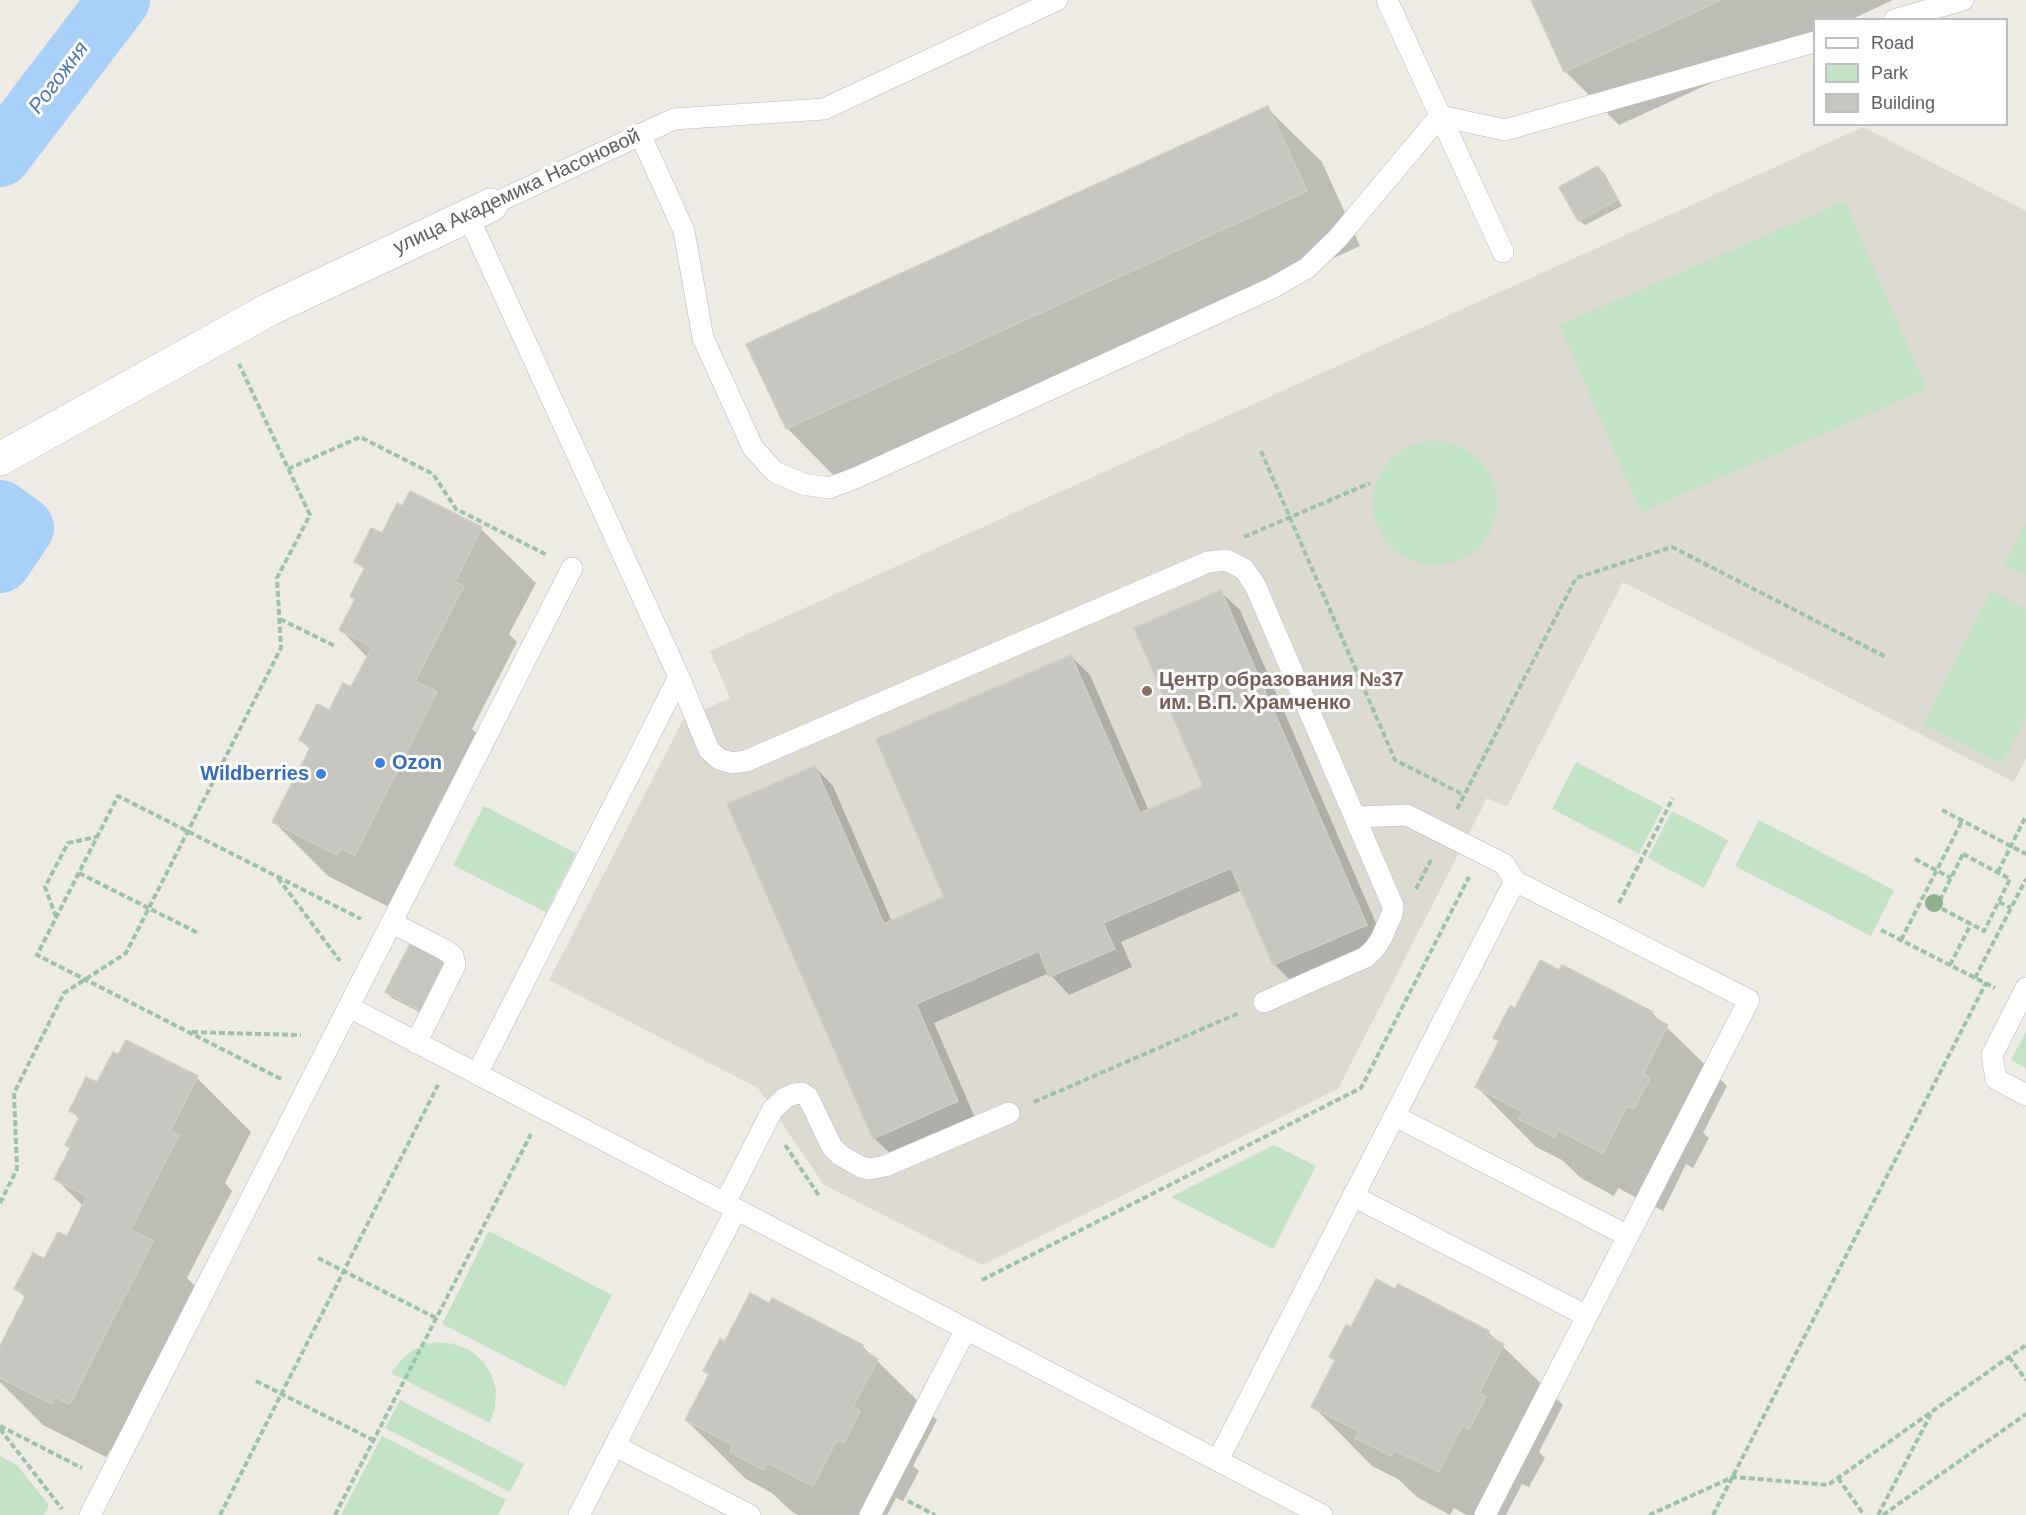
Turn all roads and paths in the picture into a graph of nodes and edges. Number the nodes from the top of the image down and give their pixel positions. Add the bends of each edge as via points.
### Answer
1 (1057, 0) edge
2 (1387, 0) edge
3 (1962, 0) edge
4 (1901, 18) edge
5 (1813, 43) edge
6 (1440, 116) junction
7 (640, 134) junction
8 (479, 210) junction
9 (1503, 252) dead end
10 (225, 334) junction
11 (1261, 451) dead end
12 (0, 459) edge
13 (288, 469) junction
14 (1370, 483) dead end
15 (1289, 518) junction
16 (1226, 560) junction
17 (572, 568) joint
18 (280, 618) junction
19 (335, 646) dead end
20 (1886, 657) dead end
21 (680, 677) junction
22 (1464, 795) junction
23 (1673, 798) dead end
24 (1942, 810) dead end
25 (2026, 816) edge
26 (1356, 817) junction
27 (1962, 820) junction
28 (188, 832) junction
29 (1444, 834) junction
30 (97, 837) junction
31 (2011, 846) junction
32 (1482, 853) junction
33 (2026, 854) edge
34 (1915, 859) dead end
35 (1937, 870) junction
36 (1998, 872) junction
37 (79, 873) junction
38 (278, 877) junction
39 (1951, 878) junction
40 (2026, 879) edge
41 (1515, 881) junction
42 (1998, 902) junction
43 (149, 908) junction
44 (2011, 908) junction
45 (1392, 915) junction
46 (56, 918) junction
47 (1971, 924) junction
48 (389, 928) junction
49 (1606, 928) junction
50 (1881, 930) dead end
51 (198, 933) dead end
52 (1901, 940) junction
53 (344, 965) dead end
54 (1950, 965) junction
55 (1975, 978) junction
56 (85, 979) junction
57 (1986, 983) junction
58 (2023, 995) edge
59 (1264, 1002) joint
60 (349, 1007) junction
61 (188, 1032) junction
62 (308, 1035) dead end
63 (416, 1043) junction
64 (451, 1060) junction
65 (477, 1074) junction
66 (306, 1092) junction
67 (2026, 1095) edge
68 (543, 1109) junction
69 (1009, 1113) joint
70 (1395, 1116) junction
71 (768, 1119) junction
72 (1353, 1196) junction
73 (820, 1197) dead end
74 (0, 1203) edge
75 (731, 1206) junction
76 (1628, 1236) junction
77 (318, 1258) dead end
78 (344, 1271) junction
79 (982, 1280) dead end
80 (1587, 1316) junction
81 (436, 1318) junction
82 (966, 1329) junction
83 (2026, 1345) edge
84 (2009, 1357) junction
85 (2026, 1380) edge
86 (256, 1381) dead end
87 (281, 1394) junction
88 (1933, 1411) junction
89 (2026, 1414) edge
90 (0, 1427) edge
91 (373, 1440) junction
92 (615, 1446) junction
93 (1218, 1460) junction
94 (1733, 1477) junction
95 (1838, 1478) junction
96 (108, 1480) junction
97 (66, 1514) edge
98 (90, 1515) edge
99 (220, 1515) edge
100 (335, 1515) edge
101 (579, 1515) edge
102 (750, 1515) edge
103 (870, 1515) edge
104 (1322, 1515) edge
105 (1485, 1515) edge
106 (1649, 1515) edge
107 (1713, 1515) edge
108 (1864, 1515) edge
109 (1878, 1515) edge
110 (1883, 1515) edge

1 - 7 lane, улица Академика Насоновой via 824,110 674,118
2 - 6 lane
3 - 4 lane
5 - 6 lane via 1505,130
6 - 7 lane via 1308,268 1272,288 829,488 803,484 775,472 753,448 703,338 684,231
6 - 9 lane
7 - 8 lane, улица Академика Насоновой
8 - 10 street, улица Академика Насоновой
8 - 21 lane
10 - 12 street, улица Академика Насоновой
10 - 13 path
11 - 15 path
13 - 17 path via 360,437 433,474 456,509
13 - 18 path via 310,515 278,578
14 - 15 path
15 - 16 path via 1241,538
15 - 22 path via 1395,760
16 - 21 lane via 1208,562 746,761 732,763 709,750
16 - 26 lane via 1244,569 1255,585
17 - 48 lane
18 - 19 path
18 - 28 path via 281,648
20 - 22 path via 1672,547 1576,578
21 - 65 lane
22 - 29 path
23 - 49 path
24 - 27 path
25 - 31 path
26 - 29 lane via 1407,814
26 - 45 lane via 1390,895
27 - 31 path
27 - 35 path
28 - 30 path via 118,796
28 - 38 path
28 - 43 path
29 - 32 lane
29 - 45 path via 1407,906
30 - 37 path
30 - 46 path via 68,843 45,887
31 - 33 path
31 - 36 path
32 - 41 lane via 1504,864
32 - 79 path via 1361,1088
34 - 35 path
35 - 39 path
35 - 52 path
36 - 39 path via 1963,855
36 - 42 path via 2010,879
37 - 43 path
37 - 46 path
38 - 48 path
38 - 53 path
39 - 47 path via 1936,906
40 - 44 path
41 - 49 lane
41 - 70 lane
42 - 44 path
42 - 47 path via 1984,931
43 - 51 path
43 - 56 path via 126,953
44 - 55 path
45 - 59 lane via 1366,957
46 - 56 path via 37,955
47 - 54 path
48 - 60 lane
48 - 63 lane via 453,956 455,965
49 - 76 lane via 1749,1000
50 - 52 path
52 - 54 path
54 - 55 path
55 - 57 path
56 - 61 path
56 - 74 path via 64,993 14,1093 17,1169
57 - 58 path
57 - 94 path
58 - 67 lane via 1992,1055 1996,1079
59 - 69 path
60 - 63 lane
60 - 66 lane
61 - 62 path
61 - 66 path
63 - 64 lane
64 - 65 lane
64 - 78 path
65 - 68 lane
66 - 96 lane
68 - 75 lane
68 - 81 path
69 - 71 lane via 878,1169 861,1167 840,1155 827,1137 813,1103 801,1093 785,1098
70 - 72 lane
70 - 76 lane
71 - 73 path
71 - 75 lane
72 - 80 lane
72 - 93 lane
75 - 82 lane
75 - 92 lane
76 - 80 lane
77 - 78 path
78 - 81 path
78 - 87 path
80 - 105 lane
81 - 91 path
82 - 93 lane
82 - 103 lane
83 - 84 path
84 - 85 path
84 - 88 path
86 - 87 path
87 - 91 path
87 - 99 path
88 - 95 path
88 - 109 path
89 - 110 path
90 - 96 path
90 - 97 path
91 - 100 path
92 - 101 lane
92 - 102 lane
93 - 104 lane
94 - 95 path via 1828,1485
94 - 106 path
94 - 107 path
95 - 108 path
96 - 98 lane

